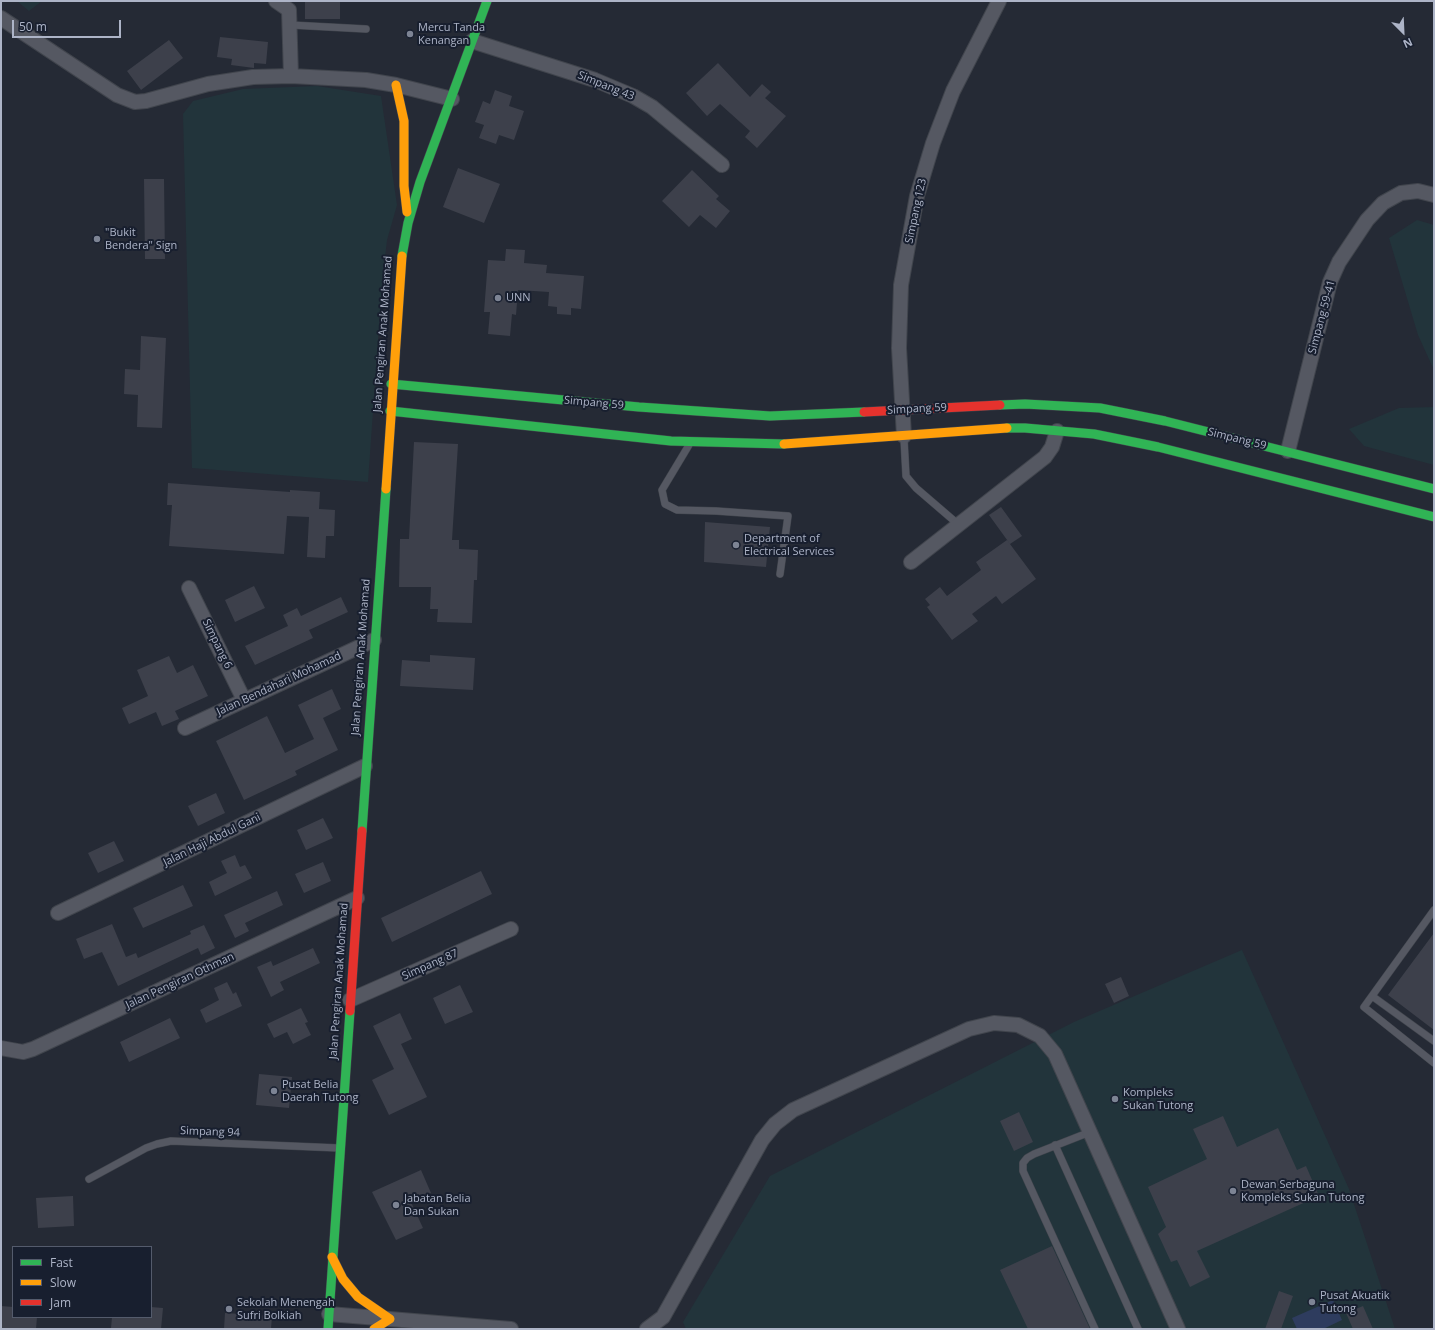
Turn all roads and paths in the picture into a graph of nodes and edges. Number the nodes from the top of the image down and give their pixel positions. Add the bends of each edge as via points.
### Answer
1 (276, 1) edge
2 (487, 1) edge
3 (999, 1) edge
4 (1, 18) edge
5 (291, 25) junction
6 (366, 29) dead end
7 (472, 41) junction
8 (292, 76) junction
9 (396, 85) junction
10 (452, 99) junction
11 (722, 165) dead end
12 (1434, 195) edge
13 (408, 223) junction
14 (391, 384) junction
15 (904, 410) junction
16 (390, 411) junction
17 (1058, 431) junction
18 (904, 436) junction
19 (692, 442) junction
20 (1288, 451) junction
21 (1434, 489) edge
22 (1434, 516) edge
23 (958, 525) junction
24 (911, 562) dead end
25 (780, 574) dead end
26 (189, 588) dead end
27 (374, 640) junction
28 (244, 700) junction
29 (185, 728) dead end
30 (365, 766) junction
31 (357, 898) junction
32 (1434, 910) edge
33 (58, 913) dead end
34 (511, 929) dead end
35 (1372, 996) junction
36 (350, 1000) junction
37 (1434, 1041) edge
38 (1, 1048) edge
39 (1434, 1062) edge
40 (1090, 1132) junction
41 (1055, 1145) junction
42 (339, 1148) junction
43 (89, 1179) dead end
44 (332, 1257) junction
45 (329, 1314) junction
46 (390, 1319) junction
47 (408, 1325) edge
48 (328, 1329) edge
49 (374, 1329) edge
50 (511, 1329) edge
51 (647, 1329) edge
52 (1095, 1329) edge
53 (1138, 1329) edge
54 (1178, 1329) edge

1 - 5 street via 289,10
2 - 7 street, Jalan Pengiran Anak Mohamad
3 - 15 street, Simpang 123 via 953,91 933,143 917,196 902,285 900,348
4 - 8 street via 117,95 135,102 208,84 252,77
5 - 6 lane
5 - 8 street
7 - 10 street, Jalan Pengiran Anak Mohamad
7 - 11 street, Simpang 43 via 595,80 633,96 652,107
8 - 9 street via 366,80
9 - 10 street
9 - 13 street via 404,121 404,186
10 - 13 street, Jalan Pengiran Anak Mohamad via 420,182
12 - 20 street, Simpang 59-41 via 1418,190 1401,193 1383,203 1367,220 1339,262 1330,282
13 - 14 street, Jalan Pengiran Anak Mohamad via 402,252
14 - 15 street, Simpang 59 via 639,407 770,416
14 - 16 street, Jalan Pengiran Anak Mohamad
15 - 18 street, Simpang 123
15 - 20 street, Simpang 59 via 1025,404 1100,408
16 - 19 street
16 - 27 street, Jalan Pengiran Anak Mohamad
17 - 18 street via 1025,428 985,429
17 - 22 street via 1094,434 1158,446
17 - 23 street via 1045,457
18 - 19 street via 768,445
18 - 23 lane via 906,476
19 - 25 lane via 662,490 665,504 677,510 788,516
20 - 21 street, Simpang 59
23 - 24 street
26 - 28 street, Simpang 6
27 - 28 street, Jalan Bendahari Mohamad
27 - 30 street, Jalan Pengiran Anak Mohamad
28 - 29 street, Jalan Bendahari Mohamad
30 - 31 street, Jalan Pengiran Anak Mohamad
30 - 33 street, Jalan Haji Abdul Gani
31 - 36 street, Jalan Pengiran Anak Mohamad
31 - 38 street, Jalan Pengiran Othman via 46,1044 23,1052
32 - 35 lane
34 - 36 street, Simpang 87
35 - 37 lane
35 - 39 lane via 1364,1007
36 - 42 street, Jalan Pengiran Anak Mohamad
40 - 41 lane
40 - 51 street via 1055,1054 1040,1036 1018,1025 994,1023 969,1029 793,1110 775,1124 762,1140 663,1317
40 - 54 street
41 - 52 lane via 1027,1158 1023,1164 1023,1171
41 - 53 lane
42 - 43 lane, Simpang 94 via 171,1141 146,1148
42 - 44 street, Jalan Pengiran Anak Mohamad
44 - 45 street, Jalan Pengiran Anak Mohamad
44 - 46 street via 343,1279 358,1297
45 - 46 street
45 - 48 street, Jalan Pengiran Anak Mohamad
46 - 47 street
46 - 49 street
47 - 50 street

